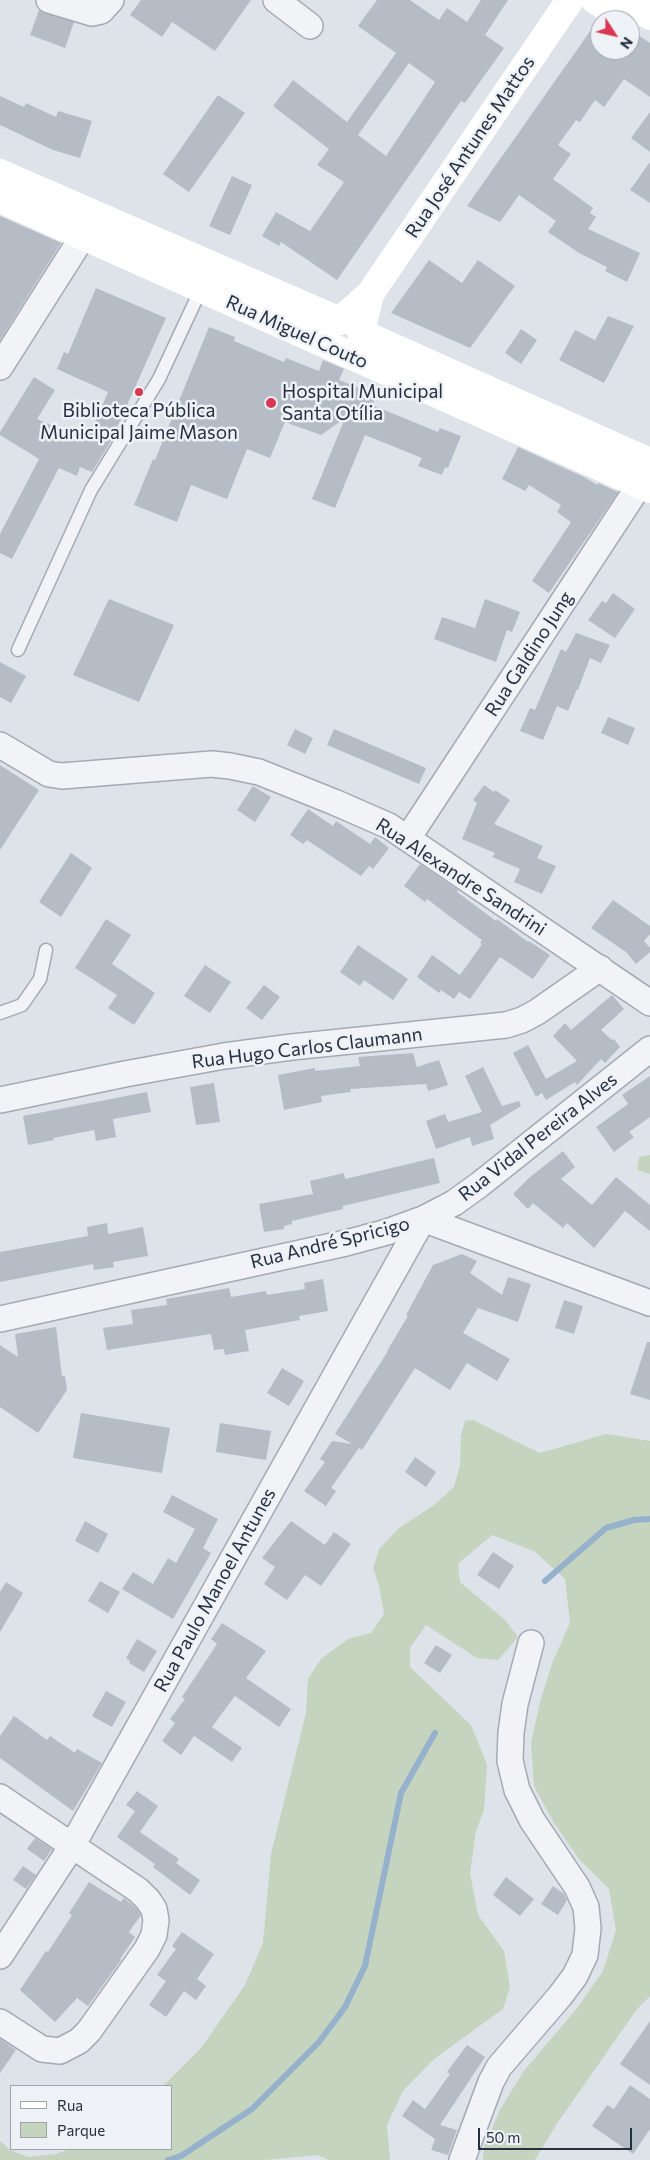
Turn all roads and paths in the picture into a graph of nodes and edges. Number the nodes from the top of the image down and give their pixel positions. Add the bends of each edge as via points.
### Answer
1 (49, 0) edge
2 (111, 0) edge
3 (276, 0) edge
4 (570, 0) edge
5 (595, 0) edge
6 (625, 0) edge
7 (610, 10) edge
8 (650, 16) edge
9 (310, 26) dead end
10 (0, 173) edge
11 (0, 199) edge
12 (83, 236) junction
13 (201, 289) junction
14 (351, 327) junction
15 (340, 351) junction
16 (0, 367) edge
17 (481, 400) junction
18 (648, 476) edge
19 (18, 650) dead end
20 (0, 744) edge
21 (408, 838) junction
22 (46, 950) dead end
23 (600, 968) junction
24 (650, 1003) edge
25 (0, 1013) edge
26 (650, 1049) edge
27 (0, 1100) edge
28 (423, 1219) junction
29 (650, 1303) edge
30 (0, 1319) edge
31 (531, 1643) dead end
32 (0, 1797) edge
33 (72, 1846) junction
34 (0, 1956) edge
35 (0, 2022) edge
36 (462, 2160) edge

1 - 2 street via 92,13 101,11
3 - 9 street
4 - 14 street, Rua José Antunes Mattos via 370,294
5 - 7 street
6 - 8 street
10 - 14 street, Rua Miguel Couto
11 - 12 street, Rua Miguel Couto
12 - 13 street, Rua Miguel Couto
12 - 16 street
13 - 15 street, Rua Miguel Couto
13 - 19 lane via 159,379 91,490
14 - 15 street via 332,328 330,339
14 - 17 street, Rua Miguel Couto
15 - 17 street, Rua Miguel Couto
17 - 18 street, Rua Miguel Couto
18 - 21 street, Rua Galdino Jung
20 - 21 street, Rua Alexandre Sandrini via 40,770 62,776 212,764 244,768 360,813
21 - 23 street, Rua Alexandre Sandrini
22 - 25 lane via 40,979 22,1005
23 - 24 street, Rua Alexandre Sandrini
23 - 27 street, Rua Hugo Carlos Claumann via 537,1012 506,1025 224,1056
26 - 28 street, Rua Vidal Pereira Alves via 479,1185
28 - 29 street, Rua André Spricigo
28 - 30 street, Rua André Spricigo via 346,1243
28 - 33 street, Rua Paulo Manoel Antunes
31 - 36 street via 515,1704 510,1762 517,1790 532,1820 577,1887 586,1907 585,1955 575,1976 504,2061 491,2082
32 - 33 street
33 - 34 street, Rua Paulo Manoel Antunes
33 - 35 street via 148,1900 156,1920 154,1935 79,2041 60,2051 42,2049

